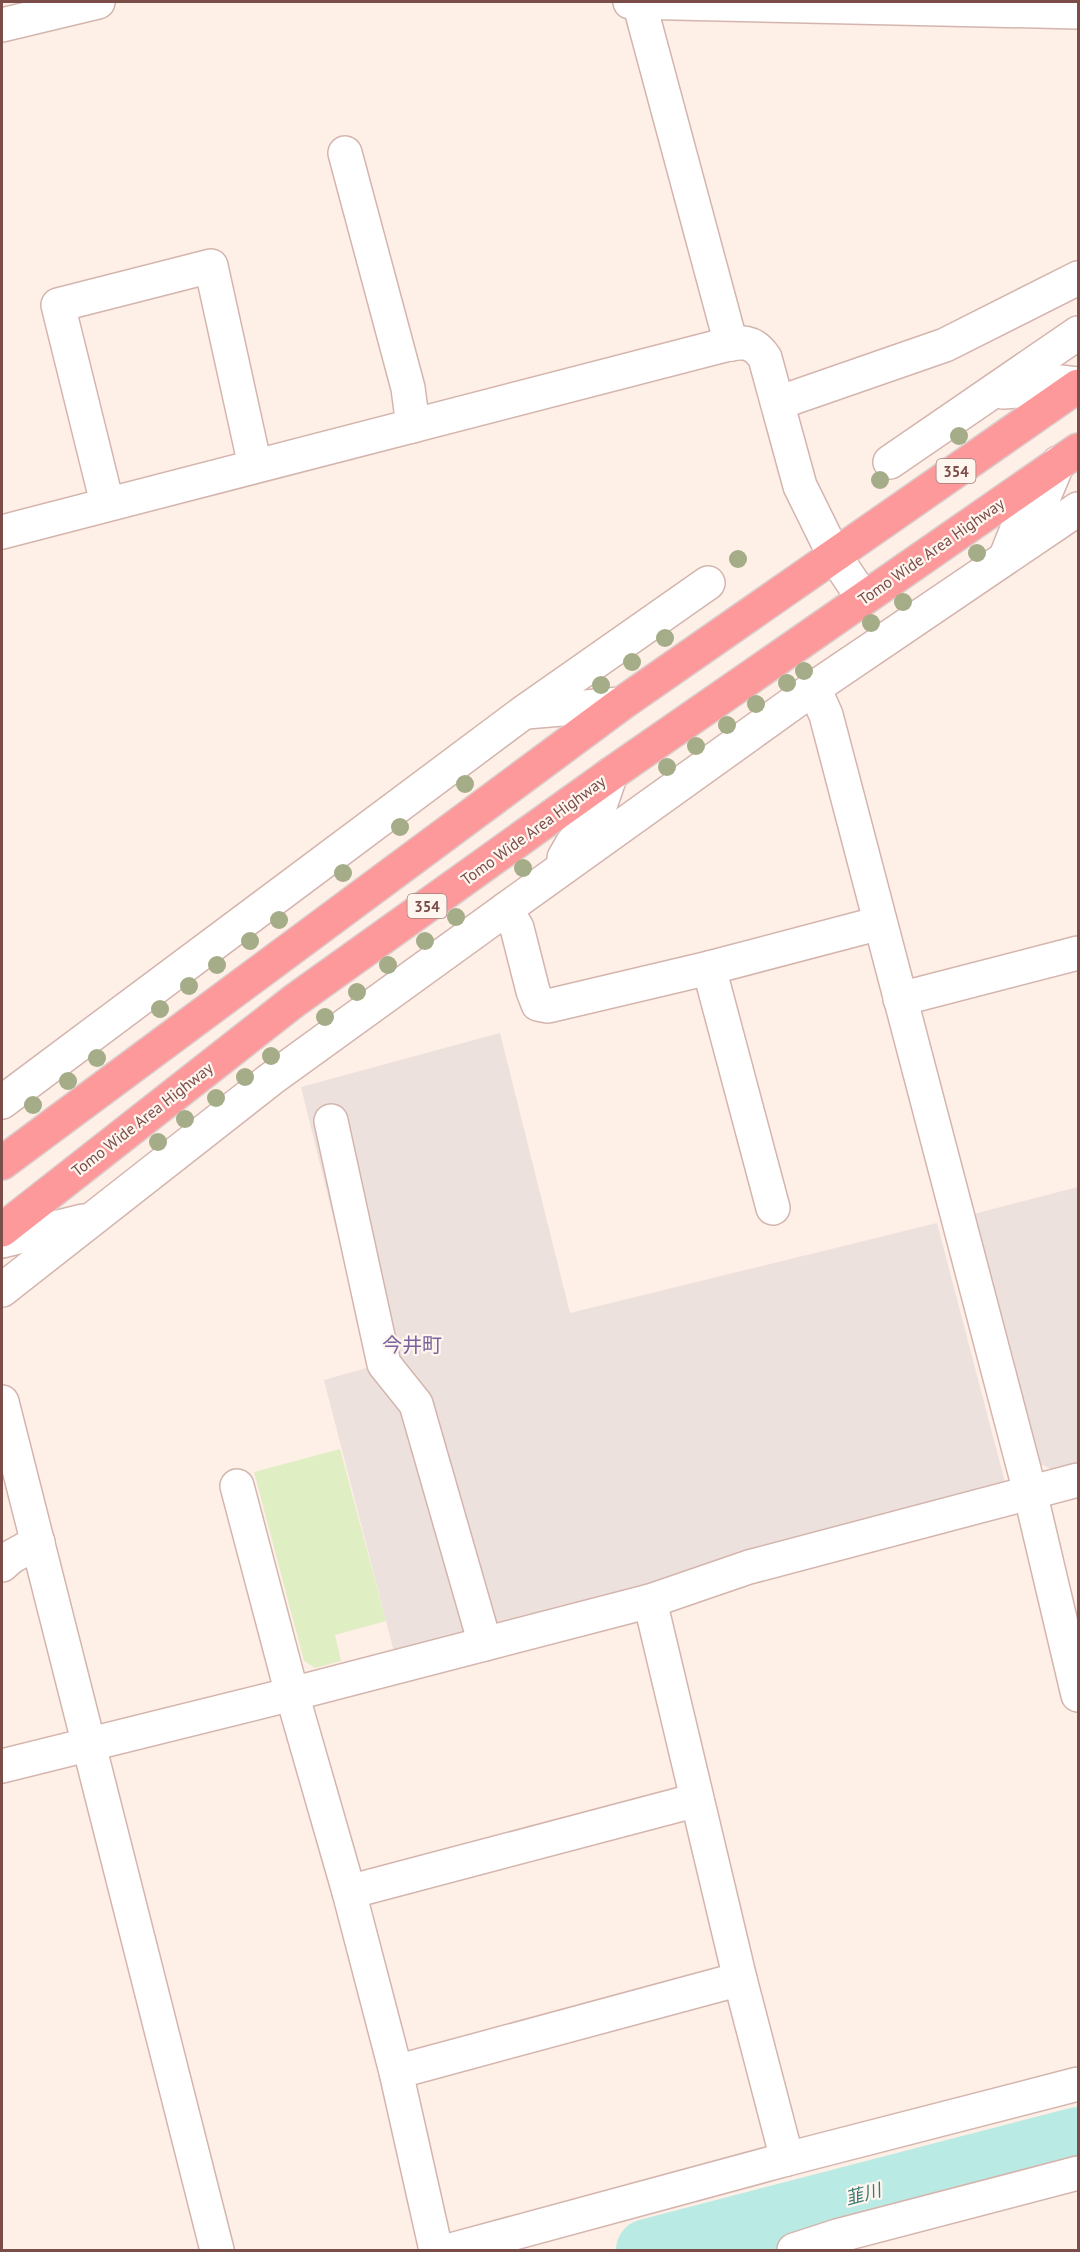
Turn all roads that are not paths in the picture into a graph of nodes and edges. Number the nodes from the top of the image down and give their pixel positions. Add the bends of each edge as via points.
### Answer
1 (98, 2) edge
2 (630, 2) edge
3 (639, 2) edge
4 (1078, 12) edge
5 (2, 26) edge
6 (345, 153) dead end
7 (1078, 278) edge
8 (1078, 333) edge
9 (731, 344) junction
10 (1078, 385) edge
11 (989, 393) junction
12 (778, 403) junction
13 (413, 426) junction
14 (1069, 456) edge
15 (890, 462) dead end
16 (255, 466) junction
17 (107, 503) junction
18 (1078, 509) edge
19 (2, 532) edge
20 (834, 555) junction
21 (1006, 558) junction
22 (708, 583) dead end
23 (863, 598) junction
24 (814, 688) junction
25 (621, 704) junction
26 (524, 712) junction
27 (611, 774) junction
28 (557, 872) junction
29 (506, 909) junction
30 (880, 923) junction
31 (1078, 953) edge
32 (709, 968) junction
33 (900, 999) junction
34 (2, 1102) edge
35 (331, 1121) dead end
36 (2, 1163) edge
37 (773, 1208) dead end
38 (94, 1219) junction
39 (2, 1230) edge
40 (2, 1241) edge
41 (2, 1290) edge
42 (2, 1402) edge
43 (1078, 1480) edge
44 (237, 1486) dead end
45 (1030, 1492) junction
46 (38, 1542) junction
47 (2, 1565) edge
48 (650, 1601) junction
49 (485, 1644) junction
50 (292, 1694) junction
51 (1078, 1695) edge
52 (90, 1745) junction
53 (2, 1766) edge
54 (697, 1800) junction
55 (349, 1892) junction
56 (740, 1979) junction
57 (396, 2072) junction
58 (1078, 2084) edge
59 (787, 2159) junction
60 (1078, 2173) edge
61 (217, 2250) edge
62 (436, 2250) edge
63 (451, 2250) edge
64 (794, 2250) edge

1 - 5 street
2 - 3 street
3 - 4 street
3 - 9 street
6 - 13 street via 408,388
7 - 12 street via 945,345
8 - 11 street
9 - 12 street via 744,342 757,347 765,358
9 - 13 street
10 - 11 street via 1050,381 1018,391
10 - 20 highway, 354
11 - 15 street
12 - 20 street via 800,486
13 - 16 street
14 - 21 street via 1043,499 1020,524
14 - 23 highway, Tomo Wide Area Highway / 354
16 - 17 street
16 - 17 street via 211,266 189,271 58,305
17 - 19 street
18 - 21 street
20 - 23 street
20 - 25 highway, 354
21 - 24 street
22 - 26 street
23 - 27 highway, Tomo Wide Area Highway / 354
24 - 28 street
24 - 30 street via 826,715
25 - 26 street
25 - 36 highway, 354
26 - 34 street
27 - 28 street via 599,809 572,844
27 - 39 highway, Tomo Wide Area Highway / 354 via 294,1001
28 - 29 street
29 - 32 street via 517,928 538,1004 548,1006
29 - 38 street via 271,1079
30 - 32 street
30 - 33 street
31 - 33 street
32 - 37 street
33 - 45 street
35 - 49 street via 384,1365 416,1404
38 - 40 street
38 - 41 street
42 - 46 street
43 - 45 street
44 - 50 street
45 - 48 street via 749,1567
45 - 51 street
46 - 47 street
46 - 52 street
48 - 49 street
48 - 54 street
49 - 50 street
50 - 52 street
50 - 55 street
52 - 53 street
52 - 61 street
54 - 55 street
54 - 56 street
55 - 57 street
56 - 57 street
56 - 59 street
57 - 62 street
58 - 59 street
59 - 63 street
60 - 64 street

